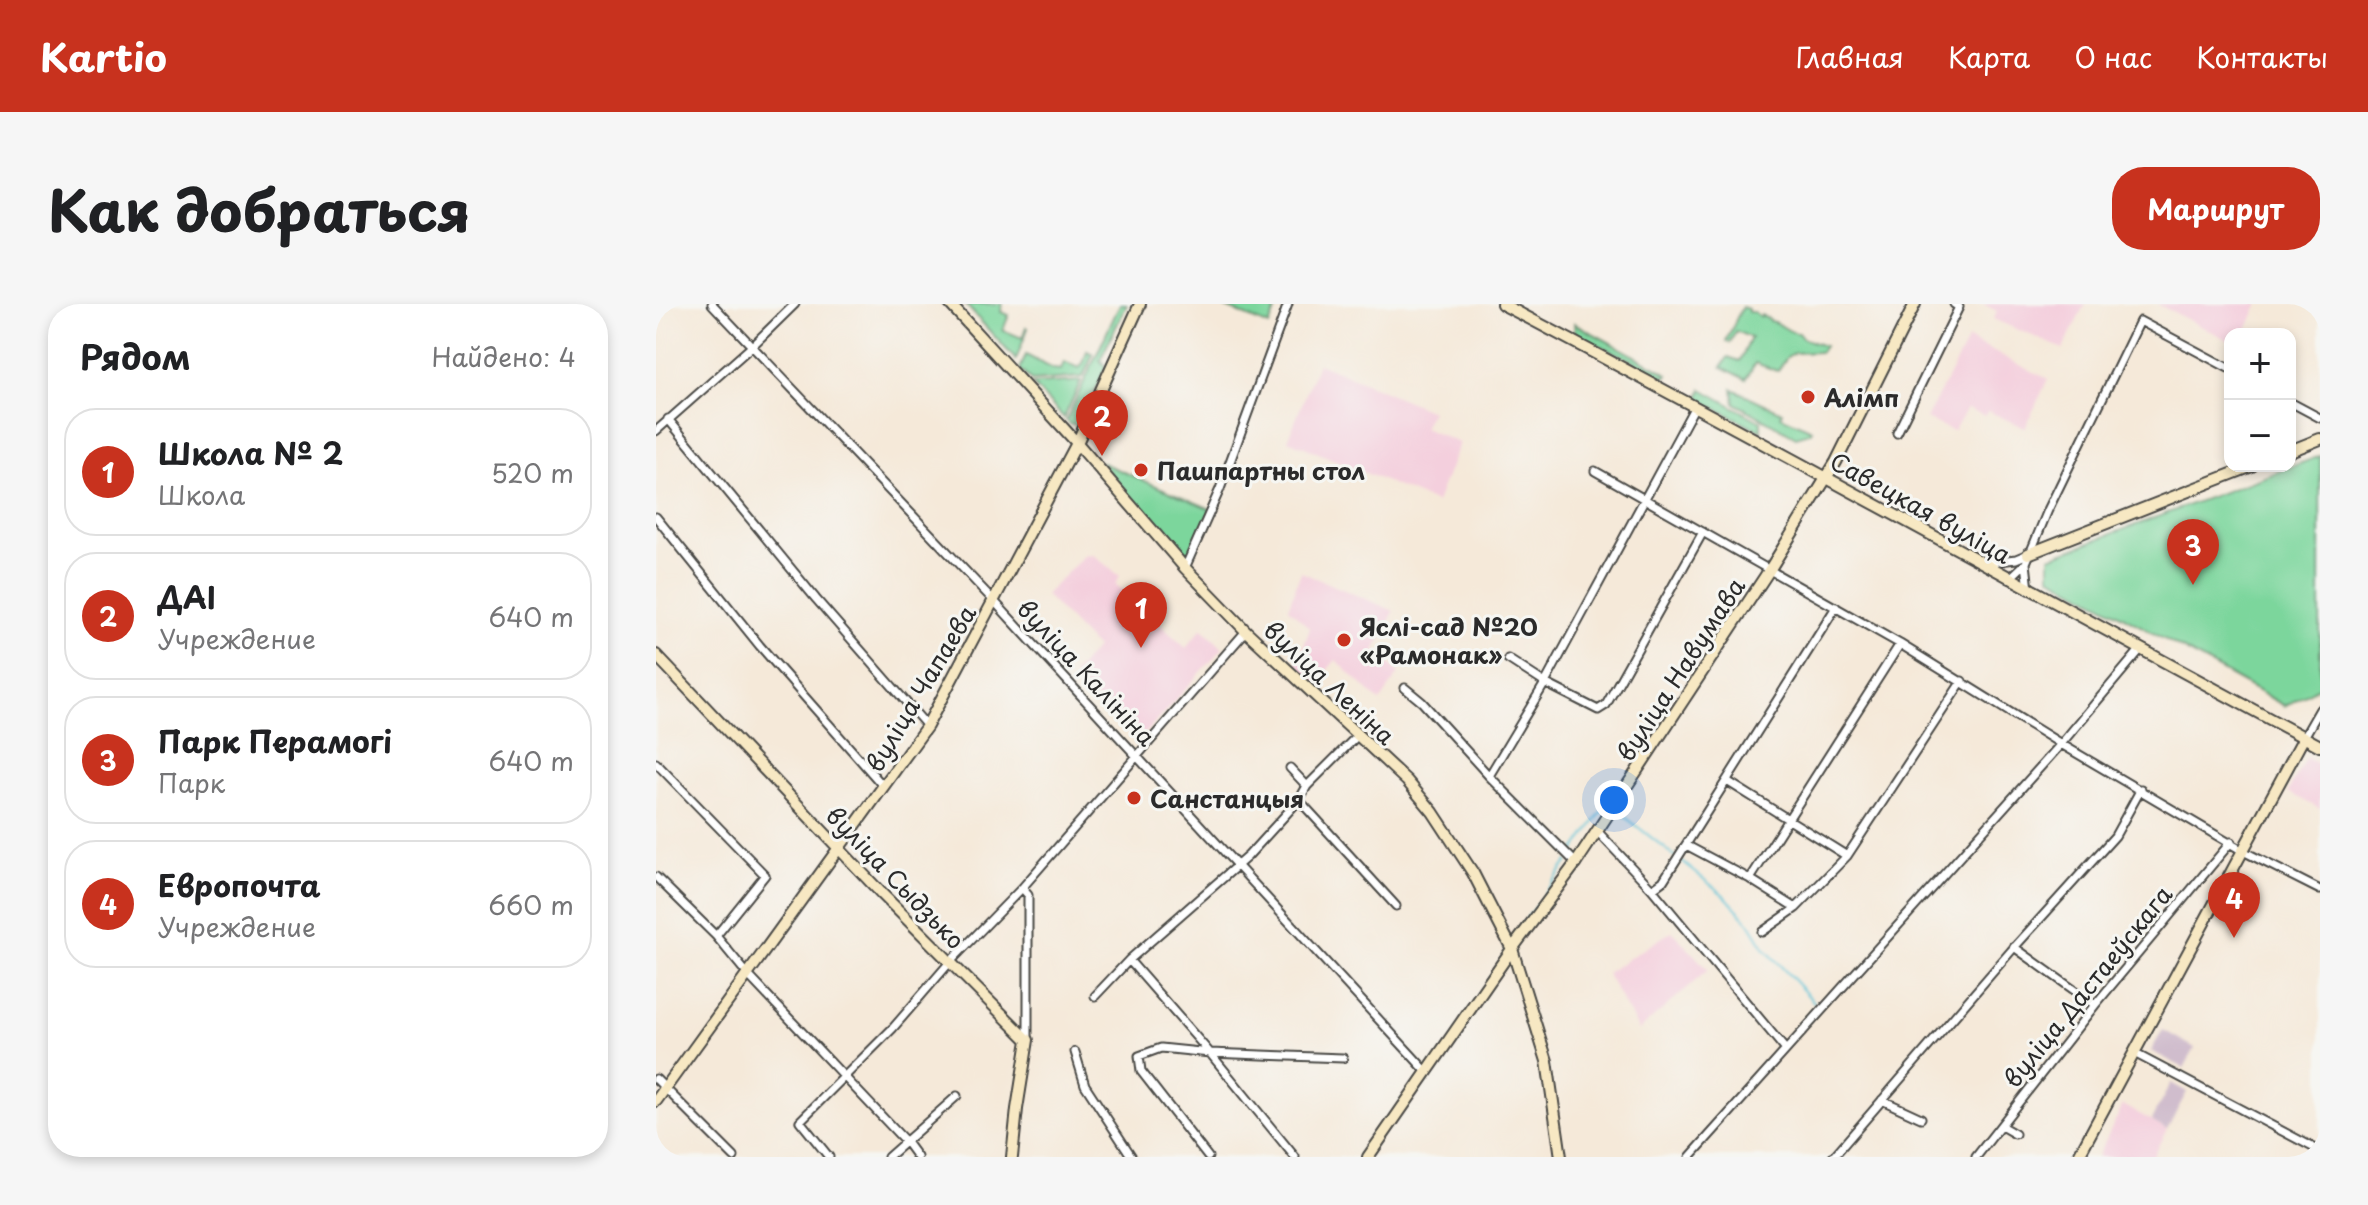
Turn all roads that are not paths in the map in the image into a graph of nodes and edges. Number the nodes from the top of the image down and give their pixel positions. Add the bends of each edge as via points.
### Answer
1 (712, 304) edge
2 (795, 304) edge
3 (950, 304) edge
4 (1140, 304) edge
5 (1288, 304) edge
6 (1502, 304) edge
7 (1915, 304) edge
8 (1954, 304) edge
9 (751, 347) junction
10 (2224, 366) edge
11 (2296, 405) edge
12 (1695, 406) junction
13 (2320, 418) edge
14 (668, 419) junction
15 (656, 431) edge
16 (1897, 433) dead end
17 (2320, 439) edge
18 (1077, 443) junction
19 (2296, 449) edge
20 (1595, 471) dead end
21 (2237, 472) edge
22 (1827, 477) junction
23 (1645, 501) junction
24 (656, 517) edge
25 (1703, 532) junction
26 (2027, 558) junction
27 (2016, 559) junction
28 (1982, 564) junction
29 (1185, 568) junction
30 (1770, 569) junction
31 (2009, 579) junction
32 (2029, 590) junction
33 (994, 601) junction
34 (1836, 607) junction
35 (1246, 631) junction
36 (1900, 644) junction
37 (2140, 650) junction
38 (656, 655) edge
39 (1508, 659) dead end
40 (1962, 681) junction
41 (1545, 683) junction
42 (1405, 688) dead end
43 (2320, 709) edge
44 (927, 726) junction
45 (1357, 736) junction
46 (2304, 737) junction
47 (2061, 744) junction
48 (2320, 746) edge
49 (1137, 755) junction
50 (656, 763) edge
51 (1290, 768) dead end
52 (1489, 776) junction
53 (1727, 781) junction
54 (1307, 786) junction
55 (884, 788) junction
56 (2141, 789) junction
57 (1299, 800) junction
58 (1787, 817) junction
59 (1597, 831) junction
60 (2231, 842) junction
61 (1686, 845) junction
62 (840, 848) junction
63 (2243, 851) junction
64 (1847, 856) junction
65 (1237, 863) junction
66 (1576, 863) junction
67 (656, 877) edge
68 (1750, 879) junction
69 (1022, 888) junction
70 (1652, 889) junction
71 (2320, 890) edge
72 (1396, 906) dead end
73 (1796, 908) junction
74 (1762, 932) dead end
75 (716, 936) junction
76 (2014, 947) junction
77 (1512, 949) junction
78 (1129, 960) junction
79 (950, 962) junction
80 (749, 976) junction
81 (1095, 996) dead end
82 (2095, 1005) junction
83 (1028, 1040) junction
84 (1785, 1049) junction
85 (1075, 1052) dead end
86 (1210, 1053) junction
87 (2134, 1053) junction
88 (1343, 1058) dead end
89 (1427, 1072) junction
90 (844, 1077) junction
91 (656, 1079) edge
92 (665, 1088) junction
93 (957, 1096) dead end
94 (1882, 1100) junction
95 (656, 1101) edge
96 (1921, 1118) dead end
97 (2001, 1126) junction
98 (2015, 1134) dead end
99 (906, 1142) junction
100 (2320, 1151) edge
101 (734, 1157) edge
102 (829, 1157) edge
103 (888, 1157) edge
104 (917, 1157) edge
105 (1012, 1157) edge
106 (1132, 1157) edge
107 (1208, 1157) edge
108 (1295, 1157) edge
109 (1368, 1157) edge
110 (1561, 1157) edge
111 (1690, 1157) edge
112 (1833, 1157) edge
113 (1976, 1157) edge
114 (2078, 1157) edge

1 - 9 street, вуліца Калініна
2 - 9 street
3 - 18 street, вуліца Леніна
4 - 18 street, вуліца Чапаева
5 - 29 street
6 - 12 street, Савецкая вуліца
7 - 22 street, вуліца Навумава
8 - 16 street via 1959,307
9 - 14 street
9 - 33 street, вуліца Калініна
10 - 26 street via 2140,321
11 - 13 street
12 - 22 street, Савецкая вуліца
12 - 23 street
14 - 15 street
14 - 44 street
17 - 19 street
18 - 29 street, вуліца Леніна
18 - 33 street, вуліца Чапаева
20 - 23 street
21 - 26 street
22 - 28 street, Савецкая вуліца
22 - 30 street, вуліца Навумава
23 - 25 street
23 - 41 street
24 - 55 street
25 - 30 street
25 - 41 street via 1606,705 1598,710
26 - 27 street
26 - 31 street
26 - 32 street
27 - 28 street
27 - 31 street
28 - 31 street, Савецкая вуліца
29 - 35 street, вуліца Леніна
30 - 34 street
30 - 59 street, вуліца Навумава
31 - 32 street, Савецкая вуліца
32 - 37 street, Савецкая вуліца
33 - 44 street, вуліца Чапаева
33 - 49 street, вуліца Калініна
34 - 36 street
34 - 53 street
35 - 45 street, вуліца Леніна
35 - 49 street
36 - 40 street
36 - 58 street
37 - 46 street, Савецкая вуліца
37 - 47 street
38 - 62 street, вуліца Сыдзько
39 - 41 street
40 - 47 street
40 - 64 street
41 - 52 street
42 - 52 street
43 - 46 street, вуліца Дастаеўскага
44 - 55 street, вуліца Чапаева
45 - 54 street
45 - 77 street, вуліца Леніна via 1433,812 1473,873
46 - 48 street, Савецкая вуліца
46 - 63 street, вуліца Дастаеўскага
47 - 56 street
47 - 84 street
49 - 65 street, вуліца Калініна
49 - 69 street
50 - 75 street via 765,875
51 - 54 street
52 - 66 street
53 - 58 street
53 - 61 street
54 - 57 street
55 - 62 street, вуліца Чапаева
56 - 60 street
56 - 76 street via 2115,836
57 - 65 street
57 - 72 street
58 - 64 street
58 - 68 street
59 - 66 street, вуліца Навумава
59 - 70 street
60 - 63 street
60 - 82 street, вуліца Дастаеўскага
61 - 68 street
61 - 70 street
62 - 79 street, вуліца Сыдзько
62 - 80 street, вуліца Чапаева
63 - 71 street
63 - 87 street, вуліца Дастаеўскага
64 - 73 street
65 - 78 street
65 - 89 street, вуліца Калініна
66 - 77 street, вуліца Навумава
67 - 75 street
68 - 73 street
69 - 79 street
69 - 83 street via 1028,895
70 - 84 street
73 - 74 street
75 - 80 street
76 - 82 street
76 - 94 street
77 - 89 street, вуліца Навумава
77 - 110 street, вуліца Леніна via 1547,1061
78 - 81 street
78 - 86 street
79 - 83 street, вуліца Сыдзько
79 - 90 street
80 - 90 street
80 - 92 street, вуліца Чапаева
82 - 97 street, вуліца Дастаеўскага
83 - 105 street
84 - 111 street
85 - 106 street via 1085,1085
86 - 88 street
86 - 107 street via 1161,1048 1139,1056 1141,1071
86 - 108 street
87 - 100 street
87 - 114 street, вуліца Дастаеўскага
89 - 109 street, вуліца Навумава
90 - 99 street
90 - 102 street via 800,1121
91 - 92 street
92 - 95 street, вуліца Чапаева
92 - 101 street
93 - 99 street
94 - 96 street
94 - 112 street
97 - 98 street
97 - 113 street, вуліца Дастаеўскага
99 - 103 street
99 - 104 street

